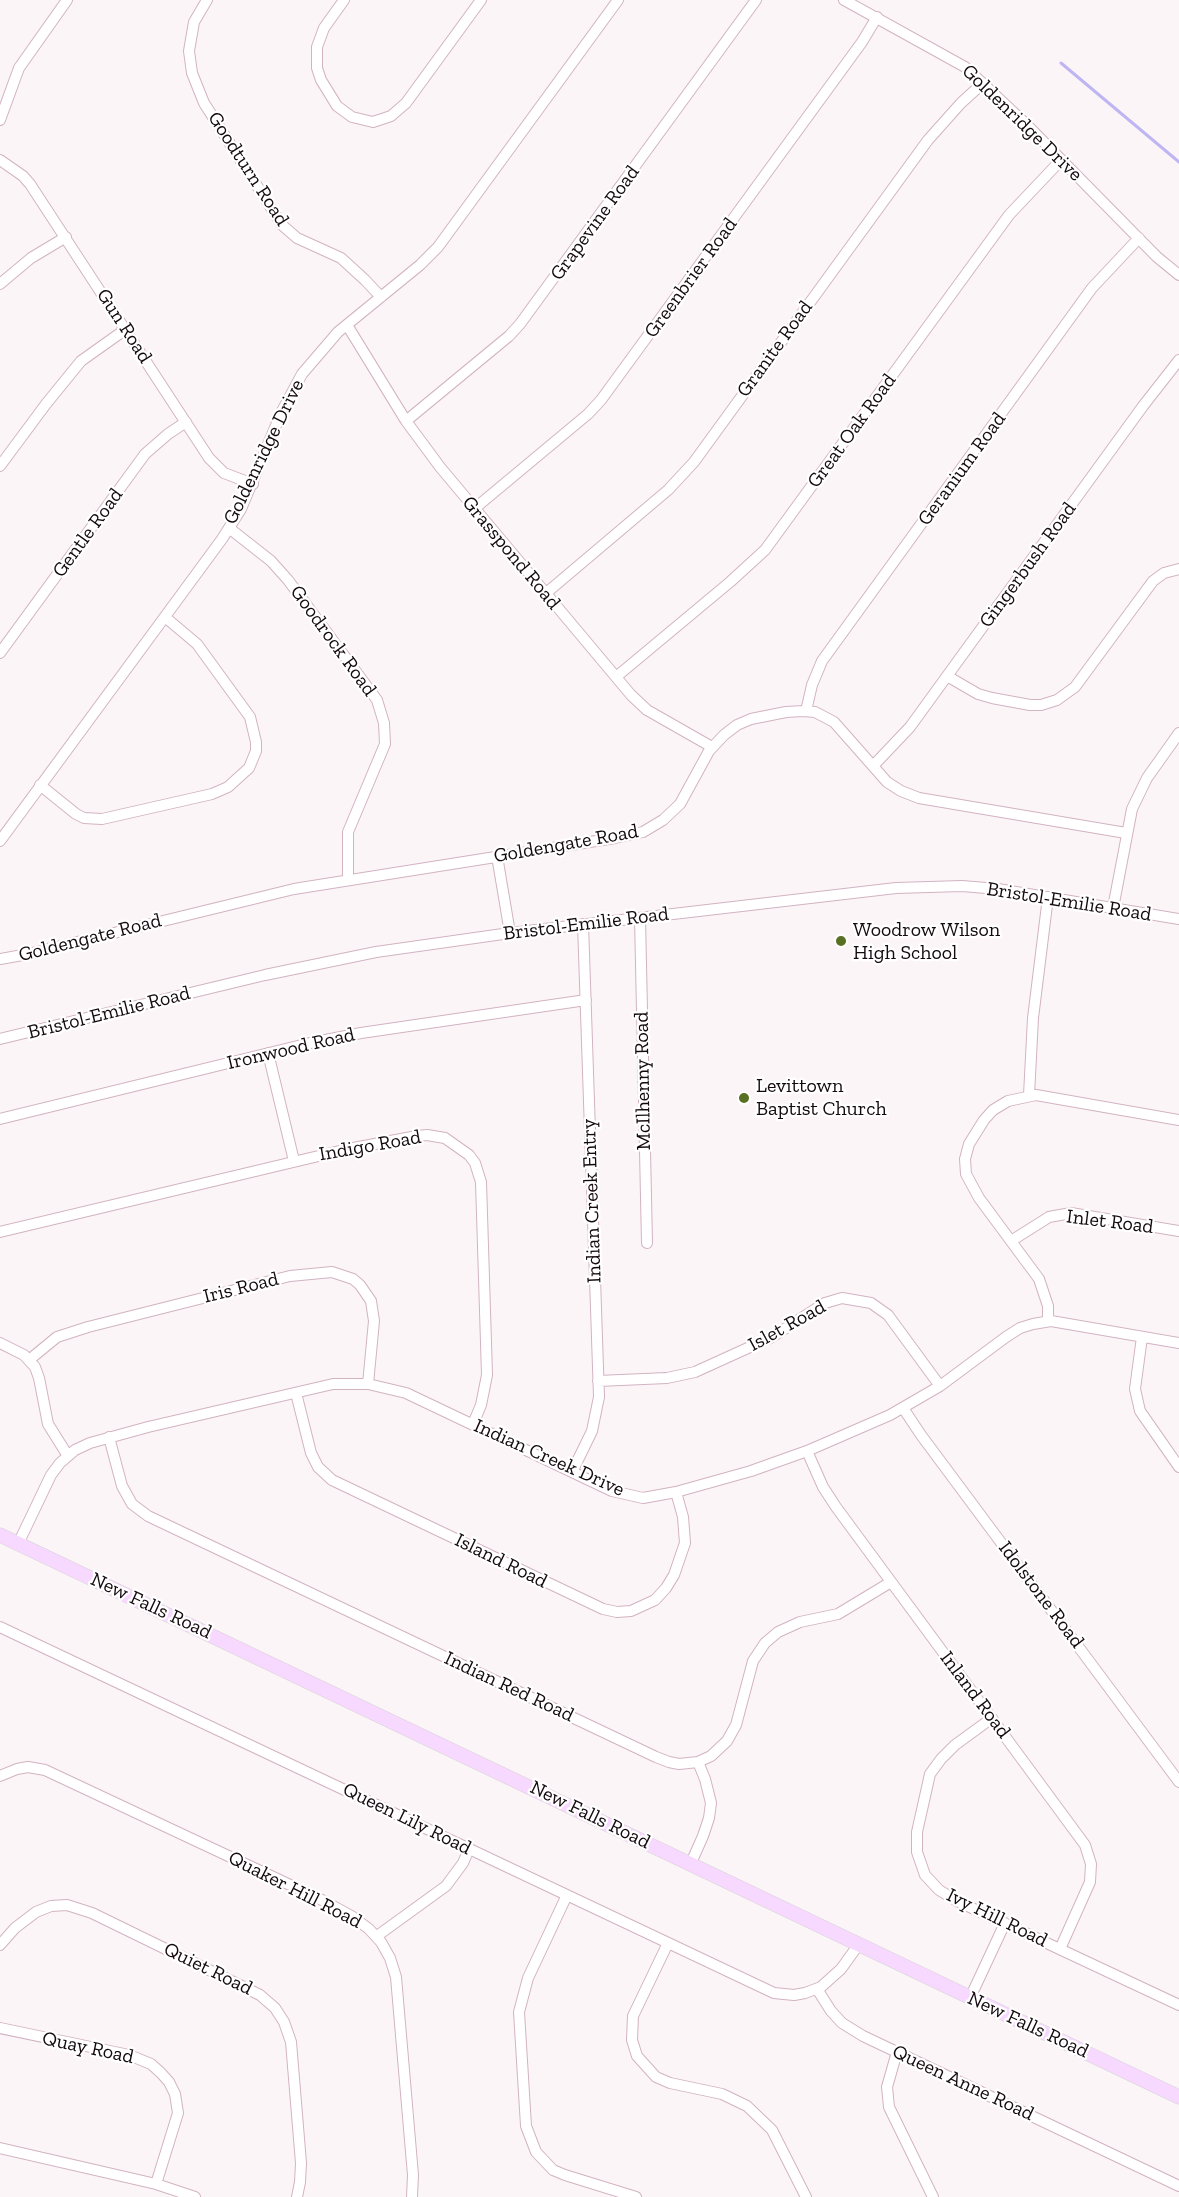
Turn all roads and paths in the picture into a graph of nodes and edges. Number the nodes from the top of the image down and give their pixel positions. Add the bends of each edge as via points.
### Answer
1 (67, 0) edge
2 (207, 0) edge
3 (344, 0) edge
4 (481, 0) edge
5 (618, 0) edge
6 (756, 0) edge
7 (844, 0) edge
8 (877, 17) junction
9 (983, 83) junction
10 (0, 120) edge
11 (0, 160) edge
12 (1061, 160) junction
13 (66, 237) junction
14 (1139, 238) junction
15 (1179, 274) edge
16 (0, 284) edge
17 (381, 297) junction
18 (347, 325) junction
19 (126, 329) junction
20 (1179, 360) edge
21 (406, 421) junction
22 (186, 422) junction
23 (0, 466) edge
24 (252, 484) junction
25 (474, 509) junction
26 (229, 528) junction
27 (1179, 569) edge
28 (545, 594) junction
29 (165, 617) junction
30 (0, 653) edge
31 (947, 676) junction
32 (616, 678) junction
33 (806, 711) junction
34 (1179, 733) edge
35 (712, 747) junction
36 (873, 766) junction
37 (40, 785) junction
38 (1126, 833) junction
39 (0, 842) edge
40 (498, 856) junction
41 (348, 879) junction
42 (1048, 897) junction
43 (1113, 908) junction
44 (640, 918) junction
45 (1179, 920) edge
46 (583, 924) junction
47 (510, 933) junction
48 (0, 959) edge
49 (586, 1000) junction
50 (0, 1039) edge
51 (268, 1053) junction
52 (1029, 1095) junction
53 (0, 1119) edge
54 (1179, 1120) edge
55 (294, 1161) junction
56 (1179, 1231) edge
57 (0, 1232) edge
58 (1011, 1241) junction
59 (646, 1243) dead end
60 (1048, 1322) junction
61 (1142, 1337) junction
62 (0, 1343) edge
63 (1179, 1343) edge
64 (29, 1360) junction
65 (598, 1381) junction
66 (368, 1384) junction
67 (940, 1386) junction
68 (296, 1393) junction
69 (903, 1408) junction
70 (473, 1424) junction
71 (109, 1437) junction
72 (807, 1451) junction
73 (68, 1456) junction
74 (1179, 1467) edge
75 (572, 1472) junction
76 (676, 1492) junction
77 (0, 1535) edge
78 (18, 1544) junction
79 (891, 1582) junction
80 (0, 1627) edge
81 (992, 1718) junction
82 (698, 1762) junction
83 (0, 1776) edge
84 (1179, 1782) edge
85 (469, 1849) junction
86 (690, 1863) junction
87 (567, 1895) junction
88 (1005, 1923) junction
89 (376, 1936) junction
90 (668, 1943) junction
91 (0, 1944) edge
92 (859, 1944) junction
93 (1060, 1949) junction
94 (817, 1989) junction
95 (970, 1998) junction
96 (1179, 2006) edge
97 (0, 2028) edge
98 (897, 2052) junction
99 (1179, 2097) edge
100 (0, 2148) edge
101 (156, 2184) junction
102 (1179, 2186) edge
103 (195, 2197) edge
104 (297, 2197) edge
105 (412, 2197) edge
106 (636, 2197) edge
107 (806, 2197) edge
108 (933, 2197) edge

1 - 10 street via 19,68
2 - 17 street, Goodturn Road via 194,22 189,51 192,73 204,104 282,225 297,238 341,258
3 - 4 street via 324,28 317,47 316,68 337,106 352,117 373,122 390,116 406,103
5 - 17 street, Goldenridge Drive via 438,247
6 - 21 street, Grapevine Road via 520,324
7 - 8 street, Goldenridge Drive
8 - 9 street, Goldenridge Drive via 956,61
8 - 25 street, Greenbrier Road via 601,400
9 - 12 street, Goldenridge Drive
9 - 28 street, Granite Road via 928,140 694,462 668,490
11 - 13 street, Gun Road via 30,184
12 - 14 street, Goldenridge Drive
12 - 32 street, Great Oak Road via 1010,215 765,549
13 - 16 street
13 - 19 street, Gun Road
14 - 15 street, Goldenridge Drive
14 - 33 street, Geranium Road via 1092,288 822,660
17 - 18 street, Goldenridge Drive
18 - 21 street, Grasspond Road
18 - 24 street, Goldenridge Drive via 302,374
19 - 22 street, Gun Road
19 - 23 street via 81,361
20 - 31 street, Gingerbush Road
21 - 25 street, Grasspond Road
22 - 24 street, Gun Road via 216,466
22 - 30 street, Gentle Road via 145,454
24 - 26 street, Goldenridge Drive
25 - 28 street, Grasspond Road
26 - 29 street, Goldenridge Drive
26 - 41 street, Goodrock Road via 271,561 288,580 377,700 385,744 348,832
27 - 31 street via 1153,581 1075,687 1057,700 1030,705 992,698
28 - 32 street, Grasspond Road
29 - 37 street, Goldenridge Drive
29 - 37 street via 201,650 250,717 256,751 249,768 228,787 212,794 102,819 76,814
31 - 36 street, Gingerbush Road via 910,727
32 - 35 street, Grasspond Road via 647,710
33 - 35 street, Goldengate Road via 751,719 737,725
33 - 36 street, Goldengate Road via 834,722
34 - 38 street via 1138,794
35 - 40 street, Goldengate Road via 680,804 653,827 615,838
36 - 38 street, Goldengate Road via 892,786 920,798
37 - 39 street, Goldenridge Drive
38 - 43 street
40 - 41 street, Goldengate Road
40 - 47 street
41 - 48 street, Goldengate Road
42 - 43 street, Bristol-Emilie Road
42 - 44 street, Bristol-Emilie Road via 998,889 929,886
42 - 52 street via 1033,1018
43 - 45 street, Bristol-Emilie Road
44 - 46 street, Bristol-Emilie Road
44 - 59 street, McIlhenny Road
46 - 47 street, Bristol-Emilie Road
46 - 49 street, Indian Creek Entry
47 - 50 street, Bristol-Emilie Road via 338,959
49 - 51 street, Ironwood Road via 361,1033
49 - 65 street, Indian Creek Entry
51 - 53 street, Ironwood Road
51 - 55 street
52 - 54 street
52 - 58 street via 1013,1098 993,1110 969,1144 965,1159 970,1182
55 - 57 street, Indigo Road
55 - 70 street, Indigo Road via 427,1135 451,1142 475,1163 481,1182 487,1375
56 - 58 street, Inlet Road via 1091,1215 1060,1214
58 - 60 street via 1039,1279 1048,1306
60 - 61 street, Indian Creek Drive
60 - 67 street, Indian Creek Drive via 1020,1328
61 - 63 street, Indian Creek Drive
61 - 74 street via 1135,1378 1140,1411
62 - 64 street
64 - 66 street, Iris Road via 57,1337 80,1329 290,1276 332,1272 360,1285 371,1301 374,1321
64 - 73 street via 39,1378 48,1424
65 - 67 street, Islet Road via 667,1378 695,1372 772,1337 825,1303 852,1298 877,1305
65 - 75 street, Indian Creek Entry via 592,1431
66 - 68 street, Indian Creek Drive via 333,1384
66 - 70 street, Indian Creek Drive via 406,1393
67 - 69 street, Indian Creek Drive
68 - 71 street, Indian Creek Drive
68 - 76 street, Island Road via 311,1453 318,1467 332,1480 603,1609 631,1611 655,1600 666,1588 685,1543 684,1517
69 - 72 street, Indian Creek Drive
69 - 84 street, Idolstone Road
70 - 75 street, Indian Creek Drive
71 - 73 street, Indian Creek Drive
71 - 82 street, Indian Red Road via 122,1486 132,1504 148,1516 656,1757 679,1764
72 - 76 street, Indian Creek Drive
72 - 79 street, Inland Road via 836,1508
73 - 78 street, Indian Creek Drive via 51,1475
75 - 76 street, Indian Creek Drive via 620,1493 643,1498
77 - 78 main road, New Falls Road
78 - 86 main road, New Falls Road
79 - 81 street, Inland Road
79 - 82 street via 849,1610 789,1626 765,1643 753,1661 734,1731 718,1751
80 - 85 street, Queen Lily Road
81 - 88 street, Ivy Hill Road via 955,1745 933,1768 917,1832 917,1852 933,1885
81 - 93 street, Inland Road via 1089,1854 1090,1882
82 - 86 street via 711,1803 703,1836
83 - 89 street, Quaker Hill Road via 28,1767 45,1770 320,1899 353,1917
85 - 87 street, Queen Lily Road
85 - 89 street via 446,1887
86 - 92 main road, New Falls Road
87 - 90 street, Queen Lily Road
87 - 106 street via 528,1978 519,2012 526,2126 536,2152 553,2170
88 - 93 street, Ivy Hill Road
88 - 95 street
89 - 105 street, Quaker Hill Road via 390,1958 399,1996
90 - 94 street, Queen Lily Road via 774,1993 794,1995
90 - 107 street via 632,2022 637,2056 656,2077 722,2094 747,2106 772,2130
91 - 104 street, Quiet Road via 36,1912 67,1905 92,1913 260,1995 275,2008 291,2042 301,2163
92 - 94 street via 830,1980
92 - 95 main road, New Falls Road
93 - 96 street, Ivy Hill Road
94 - 98 street, Queen Anne Road via 842,2023
95 - 99 main road, New Falls Road
97 - 101 street, Quay Road via 129,2055 161,2073 175,2094 178,2113
98 - 102 street, Queen Anne Road
98 - 108 street via 887,2087 889,2107
100 - 101 street
101 - 103 street

